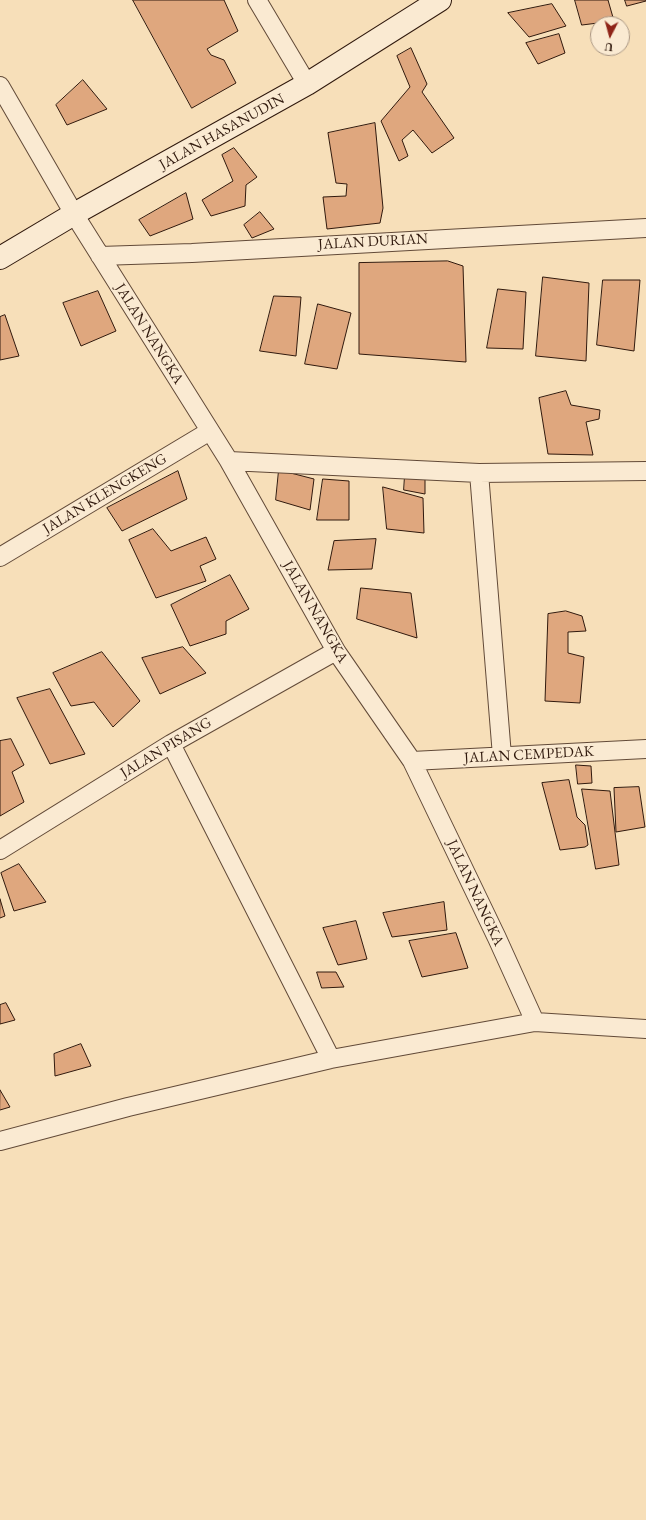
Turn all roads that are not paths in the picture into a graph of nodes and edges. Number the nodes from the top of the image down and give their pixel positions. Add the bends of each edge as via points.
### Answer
1 (257, 0) edge
2 (440, 0) edge
3 (307, 84) junction
4 (0, 86) edge
5 (74, 214) junction
6 (646, 228) edge
7 (100, 256) junction
8 (0, 258) edge
9 (210, 431) junction
10 (229, 461) junction
11 (646, 472) edge
12 (479, 474) junction
13 (0, 557) edge
14 (336, 651) junction
15 (171, 744) junction
16 (646, 749) edge
17 (502, 756) junction
18 (412, 761) junction
19 (0, 850) edge
20 (535, 1022) junction
21 (646, 1029) edge
22 (331, 1059) junction
23 (0, 1141) edge

1 - 3 street
2 - 3 main road, JALAN HASANUDIN
3 - 5 main road, JALAN HASANUDIN
4 - 5 street, JALAN NANGKA
5 - 7 street, JALAN NANGKA
5 - 8 main road, JALAN HASANUDIN
6 - 7 street, JALAN DURIAN
7 - 9 street, JALAN NANGKA
9 - 10 street, JALAN NANGKA
9 - 13 street, JALAN KLENGKENG
10 - 12 street
10 - 14 street, JALAN NANGKA
11 - 12 street
12 - 17 street
14 - 15 street, JALAN PISANG
14 - 18 street, JALAN NANGKA
15 - 19 street, JALAN PISANG
15 - 22 street
16 - 17 street, JALAN CEMPEDAK
17 - 18 street, JALAN CEMPEDAK
18 - 20 street, JALAN NANGKA
20 - 21 street
20 - 22 street
22 - 23 street via 128,1107

